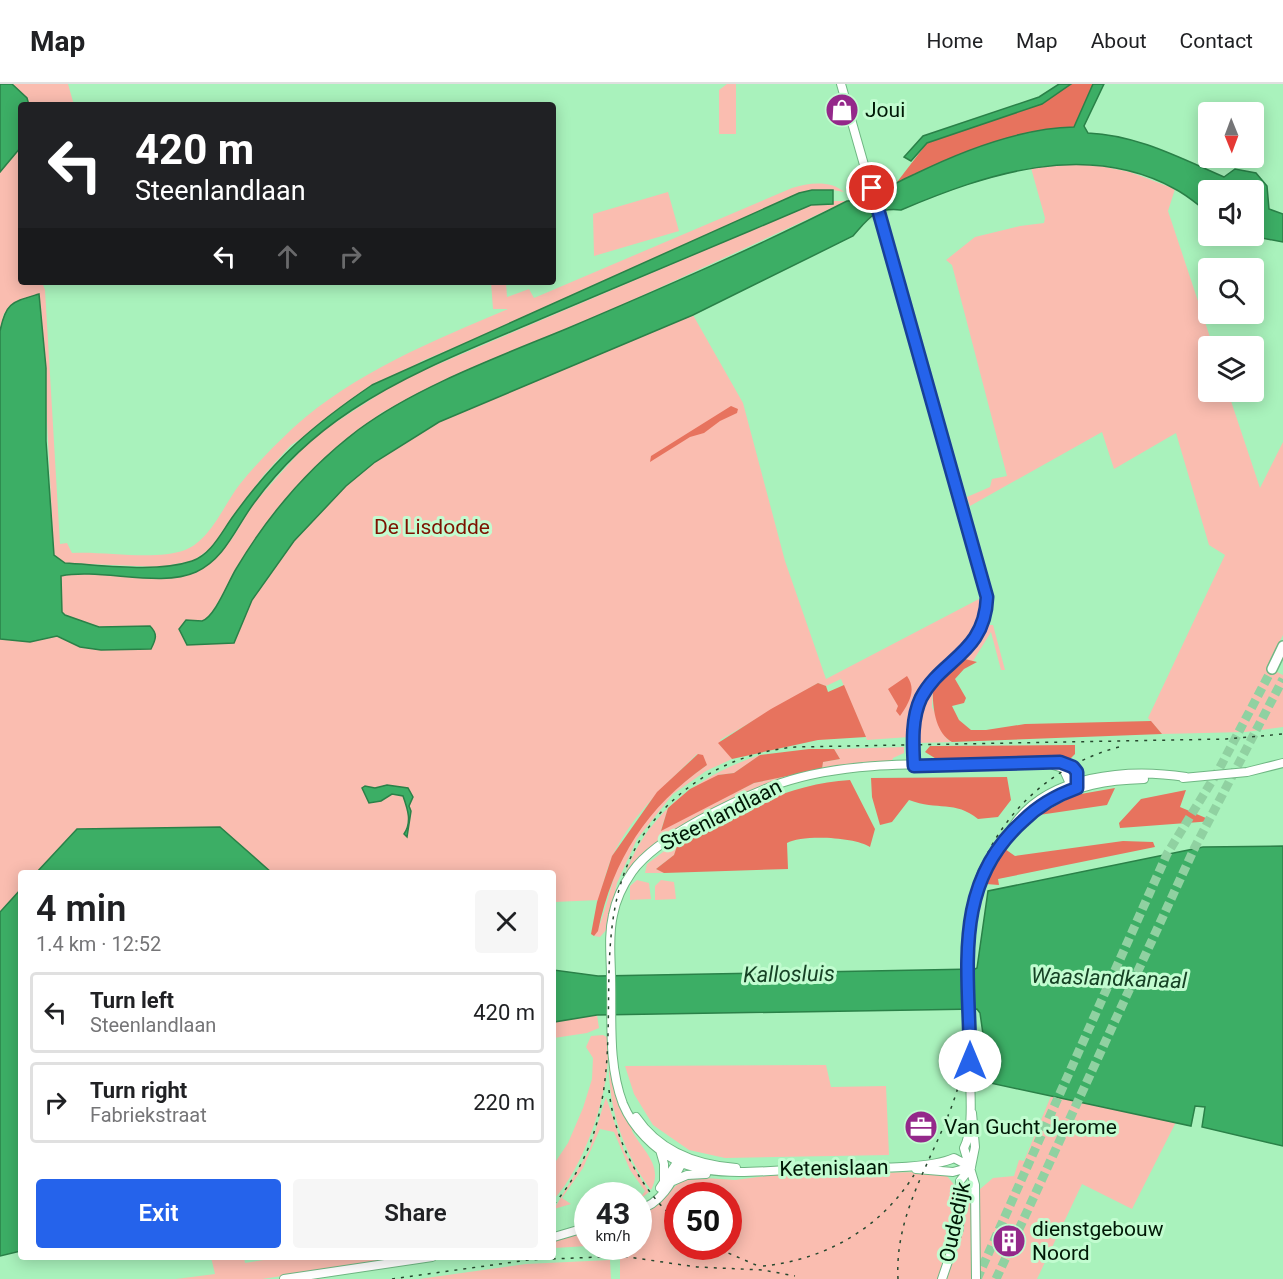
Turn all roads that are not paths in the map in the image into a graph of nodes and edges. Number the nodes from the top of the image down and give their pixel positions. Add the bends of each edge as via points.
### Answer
1 (841, 84) edge
2 (1283, 646) edge
3 (1272, 669) tunnel mouth
4 (1283, 763) edge
5 (914, 766) junction
6 (1074, 786) junction
7 (622, 1096) junction
8 (660, 1150) junction
9 (681, 1159) junction
10 (907, 1166) junction
11 (971, 1167) junction
12 (761, 1169) junction
13 (726, 1173) junction
14 (673, 1181) junction
15 (664, 1182) edge
16 (665, 1182) edge
17 (664, 1184) edge
18 (652, 1196) edge
19 (652, 1202) edge
20 (574, 1231) edge
21 (556, 1236) edge
22 (412, 1260) edge
23 (284, 1279) edge
24 (942, 1279) edge
25 (976, 1279) edge

1 - 5 main road via 987,597 984,620 974,641 921,698 914,726
2 - 3 highway
4 - 6 main road via 1247,772
5 - 6 main road, Steenlandlaan via 1059,766
5 - 7 main road, Steenlandlaan via 848,769 795,779 743,799 658,845 632,871 617,901 610,932 614,1062
6 - 11 main road via 1037,803 1014,827 992,855 975,895 969,924 970,1100 975,1140
7 - 8 main road, Ketenislaan via 632,1120
7 - 9 main road via 648,1132
8 - 9 main road, Ketenislaan
8 - 15 main road
9 - 12 main road, Ketenislaan
9 - 13 main road, Ketenislaan via 708,1172
9 - 14 main road
9 - 16 main road
10 - 11 main road, Ketenislaan via 953,1172
10 - 11 main road, Ketenislaan via 954,1158
10 - 12 main road, Ketenislaan
11 - 24 main road, Oudedijk via 960,1181 958,1229
11 - 25 main road via 975,1185
12 - 13 main road, Ketenislaan
13 - 14 main road, Ketenislaan via 693,1174
14 - 19 main road
17 - 18 main road
20 - 21 main road
22 - 23 main road

